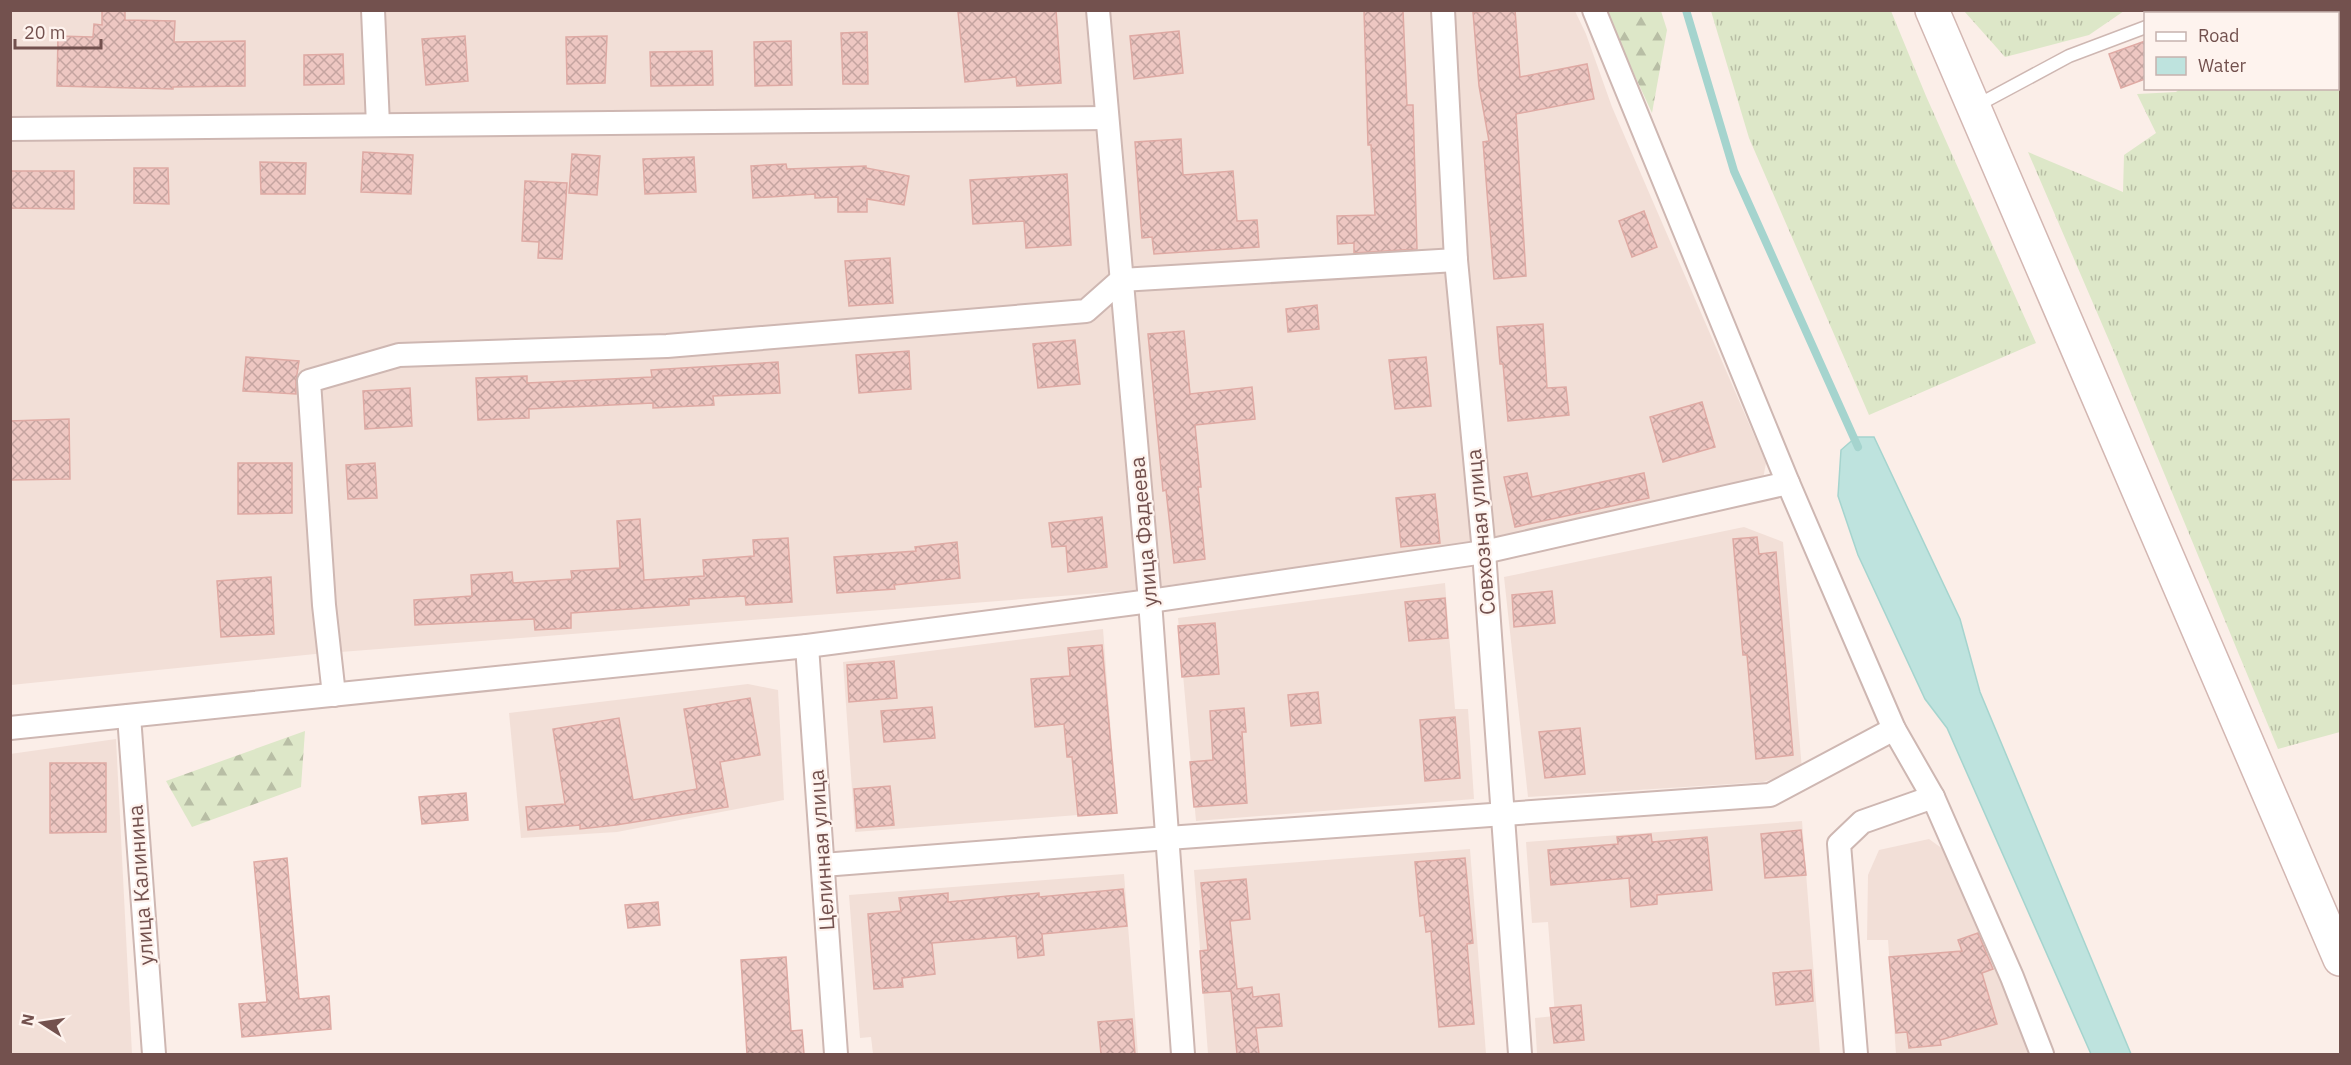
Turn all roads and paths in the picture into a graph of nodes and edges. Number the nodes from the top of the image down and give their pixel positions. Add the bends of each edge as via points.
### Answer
1 (373, 10) edge
2 (1098, 10) edge
3 (1443, 10) edge
4 (1594, 10) edge
5 (1932, 10) edge
6 (2144, 27) edge
7 (1972, 108) junction
8 (1106, 118) junction
9 (378, 125) junction
10 (10, 129) edge
11 (1456, 260) junction
12 (1121, 280) junction
13 (1788, 483) junction
14 (1484, 552) junction
15 (1150, 601) junction
16 (807, 646) junction
17 (334, 695) junction
18 (129, 716) junction
19 (10, 728) edge
20 (1894, 729) junction
21 (1933, 797) junction
22 (1503, 815) junction
23 (1168, 838) junction
24 (823, 865) junction
25 (2340, 958) edge
26 (154, 1054) edge
27 (836, 1054) edge
28 (1184, 1054) edge
29 (1521, 1054) edge
30 (1856, 1054) edge
31 (2042, 1054) edge

1 - 9 street
2 - 8 street, улица Фадеева
3 - 11 street, Совхозная улица
4 - 13 street
5 - 7 main road
6 - 7 lane via 2068,56
7 - 25 main road
8 - 9 street
8 - 12 street, улица Фадеева
9 - 10 street
11 - 12 street
11 - 14 street, Совхозная улица
12 - 15 street, улица Фадеева
12 - 17 street via 1086,311 667,346 399,355 309,381
13 - 14 street
13 - 20 street
14 - 15 street
14 - 22 street, Совхозная улица
15 - 16 street
15 - 23 street, улица Фадеева
16 - 17 street
16 - 24 street, Целинная улица
17 - 18 street
18 - 19 street
18 - 26 street, улица Калинина
20 - 21 street
20 - 22 street via 1770,795
21 - 30 street via 1862,822 1839,844
21 - 31 street
22 - 23 street
22 - 29 street, Совхозная улица
23 - 24 street
23 - 28 street, улица Фадеева
24 - 27 street, Целинная улица

